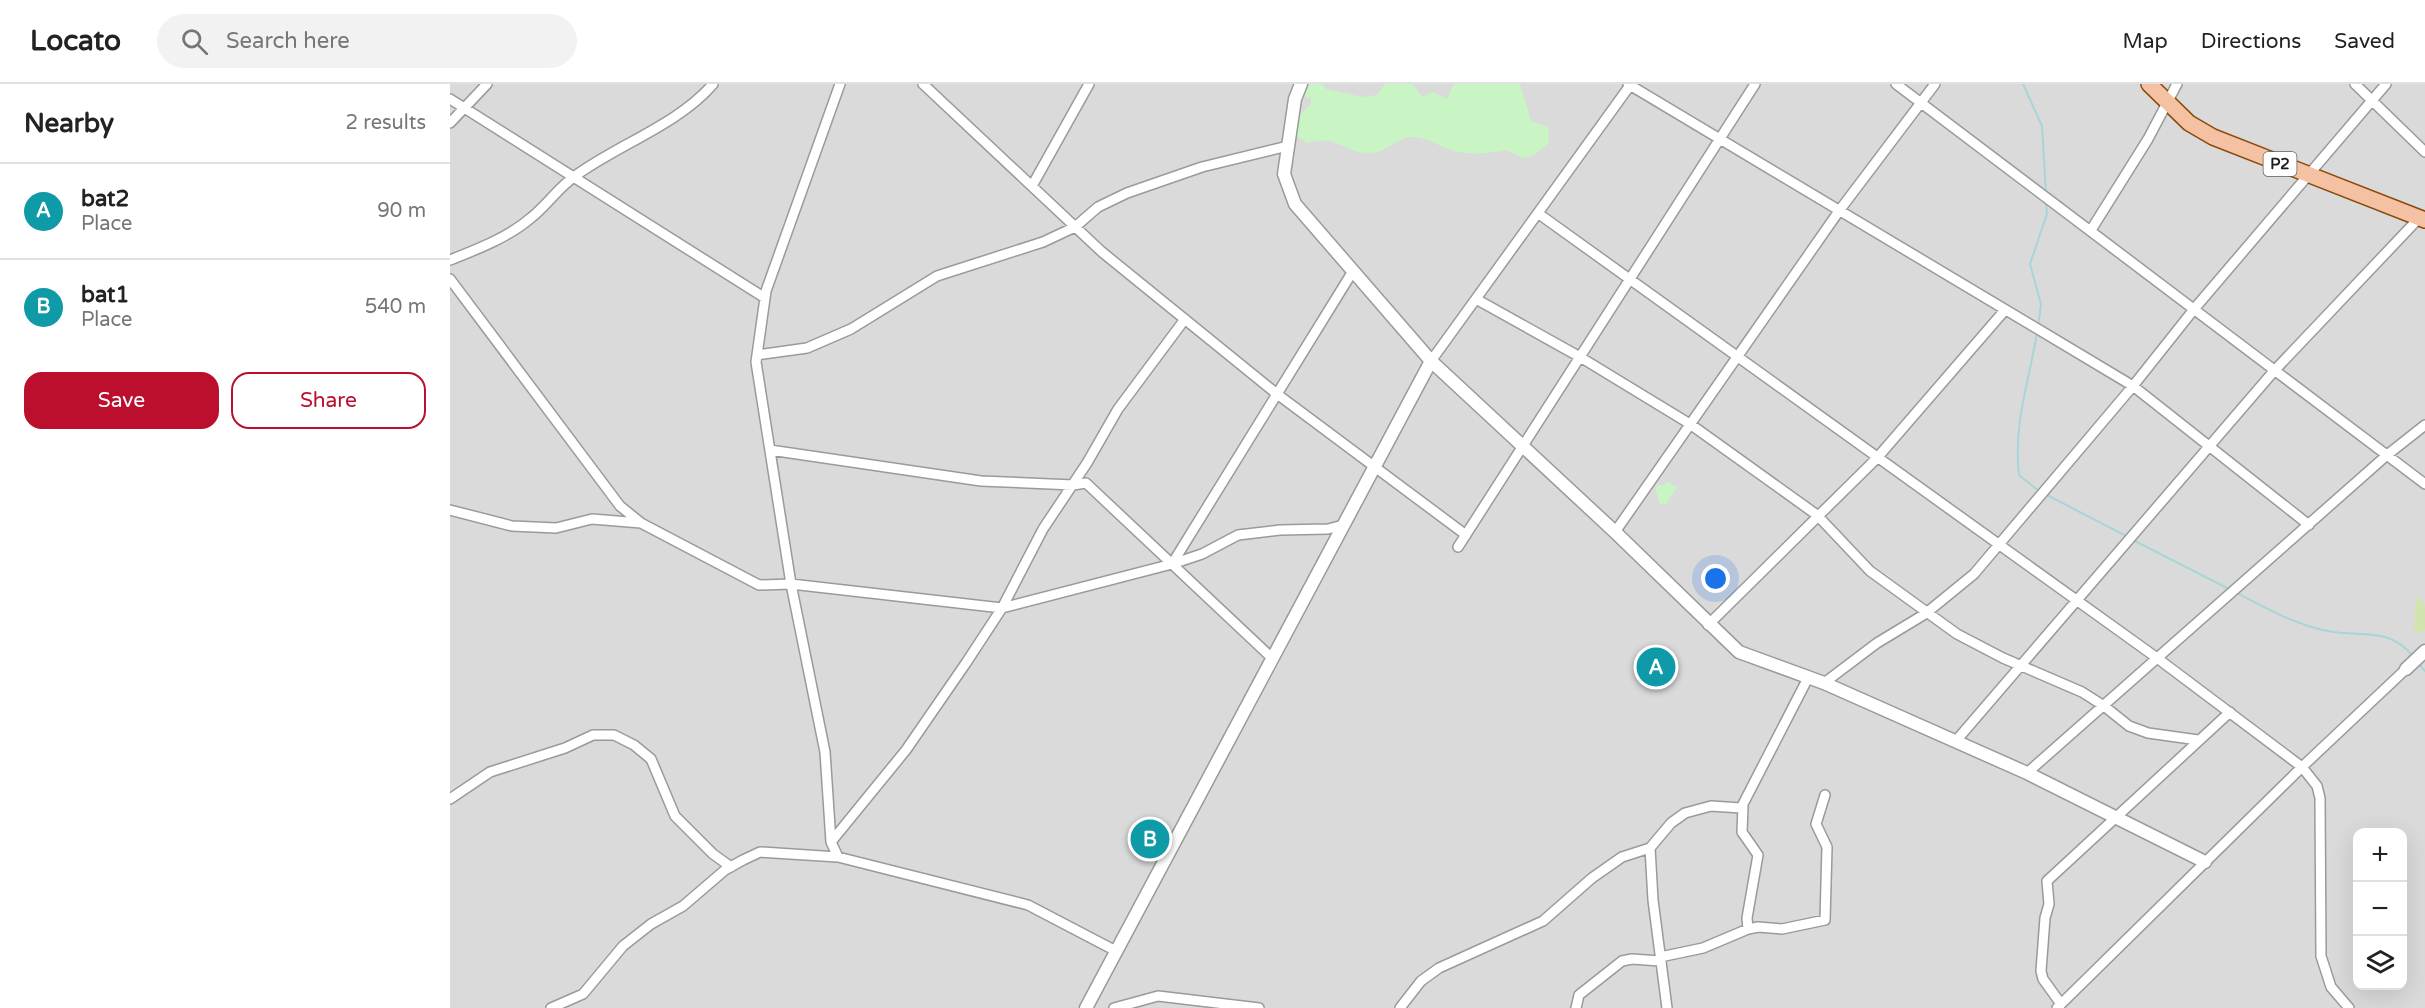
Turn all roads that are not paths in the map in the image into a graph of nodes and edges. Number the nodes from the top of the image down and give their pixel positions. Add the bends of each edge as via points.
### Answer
1 (487, 84) edge
2 (713, 84) edge
3 (840, 84) edge
4 (923, 84) edge
5 (1089, 84) edge
6 (1300, 84) edge
7 (1630, 84) edge
8 (1755, 84) edge
9 (1896, 84) edge
10 (1935, 84) edge
11 (2149, 84) edge
12 (2178, 84) edge
13 (2355, 84) edge
14 (2386, 84) edge
15 (450, 99) edge
16 (2372, 100) junction
17 (2166, 101) junction
18 (1920, 103) junction
19 (464, 108) junction
20 (450, 123) edge
21 (1719, 139) junction
22 (1288, 146) junction
23 (2425, 152) edge
24 (2308, 175) junction
25 (574, 176) junction
26 (1032, 186) junction
27 (1839, 211) junction
28 (1539, 214) junction
29 (2423, 217) edge
30 (1075, 227) junction
31 (2091, 230) junction
32 (450, 260) edge
33 (1353, 271) junction
34 (450, 279) edge
35 (1630, 279) junction
36 (765, 298) junction
37 (1476, 299) junction
38 (2195, 308) junction
39 (2005, 310) junction
40 (1185, 319) junction
41 (757, 355) junction
42 (1580, 357) junction
43 (1737, 357) junction
44 (1431, 361) junction
45 (2274, 371) junction
46 (2133, 386) junction
47 (1277, 394) junction
48 (1690, 424) junction
49 (2425, 425) edge
50 (2210, 445) junction
51 (1523, 446) junction
52 (770, 450) junction
53 (2387, 455) junction
54 (1877, 458) junction
55 (1376, 468) junction
56 (2425, 484) edge
57 (1072, 485) junction
58 (450, 510) edge
59 (1816, 515) junction
60 (640, 523) junction
61 (1344, 525) junction
62 (2308, 525) junction
63 (1615, 532) junction
64 (1466, 535) junction
65 (1998, 546) junction
66 (1458, 547) dead end
67 (1172, 564) junction
68 (791, 584) junction
69 (2078, 602) junction
70 (1002, 608) junction
71 (1925, 614) junction
72 (1708, 625) junction
73 (2425, 651) edge
74 (2157, 658) junction
75 (1273, 659) junction
76 (2022, 666) junction
77 (2406, 669) joint
78 (1809, 678) junction
79 (1824, 682) junction
80 (2104, 705) junction
81 (2230, 712) junction
82 (2198, 740) junction
83 (1955, 742) junction
84 (2302, 766) junction
85 (2027, 773) junction
86 (1826, 795) dead end
87 (450, 799) edge
88 (1743, 806) junction
89 (2117, 818) junction
90 (831, 842) junction
91 (1650, 848) junction
92 (838, 857) junction
93 (2205, 862) junction
94 (731, 867) junction
95 (1748, 929) junction
96 (1116, 951) junction
97 (1660, 959) junction
98 (2059, 1006) edge
99 (551, 1008) edge
100 (1086, 1008) edge
101 (1114, 1008) edge
102 (1259, 1008) edge
103 (1400, 1008) edge
104 (1576, 1008) edge
105 (1667, 1008) edge
106 (2349, 1008) edge

1 - 19 street
2 - 25 street via 669,118
3 - 36 street
4 - 26 street
5 - 26 street
6 - 22 street
7 - 21 street
7 - 28 street
8 - 21 street
9 - 18 street
10 - 18 street
11 - 17 main road, P2
12 - 17 street
13 - 16 street
14 - 16 street
15 - 19 street
16 - 23 street
16 - 24 street
17 - 24 main road, P2 via 2201,131
17 - 31 street via 2148,139
18 - 27 street
18 - 31 street
19 - 20 street
19 - 25 street
21 - 27 street
21 - 35 street
22 - 30 street via 1202,167 1126,193 1098,207
22 - 33 street via 1284,174 1295,204
24 - 29 main road, P2
24 - 38 street
25 - 32 street via 530,219 488,245
25 - 36 street
26 - 30 street
27 - 39 street
27 - 43 street
28 - 35 street
28 - 37 street
29 - 45 street
30 - 40 street
30 - 41 street via 1043,242 937,276 850,329 807,348
31 - 38 street
33 - 44 street
33 - 47 street
34 - 60 street via 620,506
35 - 42 street
35 - 43 street
36 - 41 street
37 - 42 street
37 - 44 street
38 - 45 street
38 - 46 street
39 - 46 street
39 - 54 street
40 - 47 street
40 - 57 street via 1118,409
41 - 52 street
42 - 48 street
42 - 51 street
43 - 48 street
43 - 54 street
44 - 51 street
44 - 55 street
45 - 50 street
45 - 53 street
46 - 50 street
46 - 65 street
47 - 55 street
47 - 67 street
48 - 59 street
48 - 63 street
49 - 53 street
50 - 62 street
50 - 69 street
51 - 63 street
51 - 64 street
52 - 57 street via 981,481
52 - 68 street
53 - 56 street
53 - 62 street
54 - 59 street
54 - 65 street
55 - 61 street
55 - 64 street
57 - 67 street via 1086,483
57 - 70 street
58 - 60 street via 512,526 556,528 592,519
59 - 71 street via 1870,571
59 - 72 street
60 - 68 street via 759,585
61 - 67 street via 1238,535
61 - 75 street
62 - 74 street
63 - 72 street
64 - 66 street
65 - 69 street
65 - 71 street via 1974,573
67 - 70 street
67 - 75 street
68 - 70 street
68 - 90 street via 825,752
69 - 74 street
69 - 76 street
70 - 90 street via 906,750
71 - 76 street via 1978,646
71 - 79 street
72 - 78 street via 1739,652
73 - 77 street
74 - 80 street
74 - 81 street
75 - 96 street
76 - 80 street
76 - 83 street
77 - 84 street
78 - 79 street
78 - 88 street
79 - 83 street
80 - 82 street via 2124,724 2138,730
80 - 85 street
81 - 82 street
81 - 84 street
82 - 89 street
83 - 85 street
84 - 93 street
84 - 106 street via 2317,786 2320,798 2321,956 2331,987
85 - 89 street
86 - 95 street via 1816,824 1827,848 1825,920 1782,929
87 - 94 street via 490,772 593,735 614,735 651,759 675,816 713,855
88 - 91 street via 1711,806 1685,813
88 - 95 street via 1742,832 1758,855
89 - 93 street
89 - 98 street via 2046,884 2049,904 2041,971
90 - 92 street
91 - 97 street
91 - 103 street via 1622,857 1532,927 1439,968 1421,981
92 - 94 street via 760,852
92 - 96 street via 1028,905
93 - 98 street
94 - 99 street via 683,906 623,946 583,994
95 - 97 street via 1703,948
96 - 100 street
97 - 104 street via 1622,961 1579,995
97 - 105 street
101 - 102 street via 1158,996

